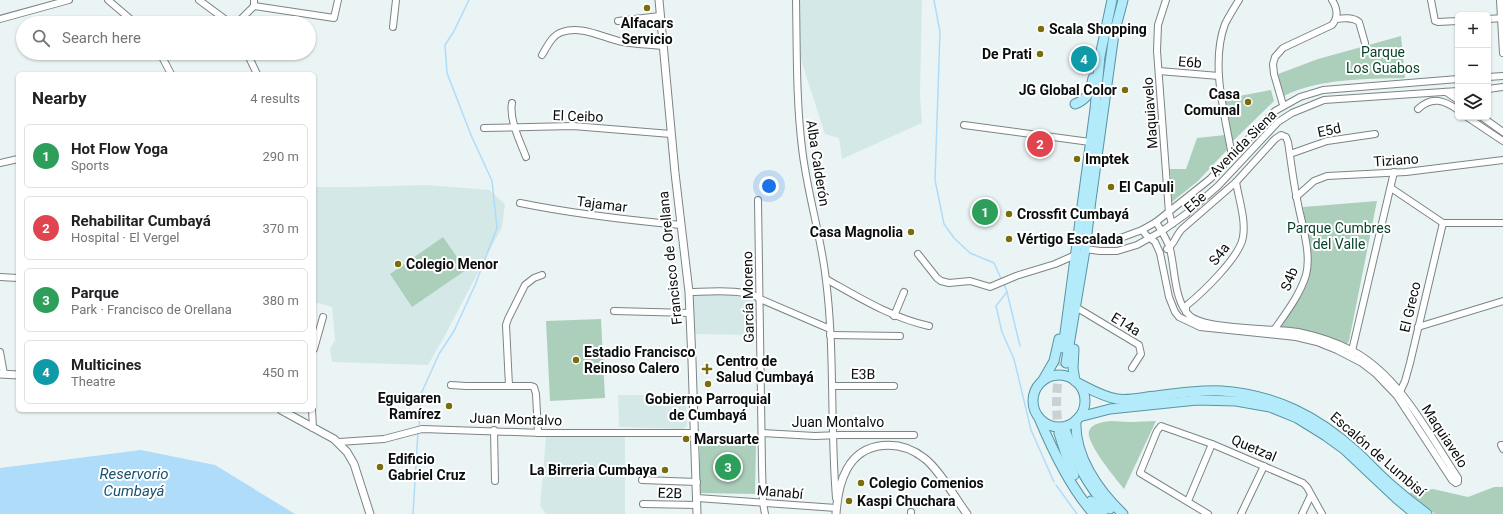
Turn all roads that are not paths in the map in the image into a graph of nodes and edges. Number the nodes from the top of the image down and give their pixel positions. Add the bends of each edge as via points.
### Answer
1 (69, 0) edge
2 (108, 0) edge
3 (199, 0) edge
4 (338, 0) edge
5 (396, 0) edge
6 (659, 0) edge
7 (796, 0) edge
8 (1112, 0) edge
9 (1124, 0) edge
10 (1166, 0) edge
11 (1239, 0) edge
12 (1332, 0) edge
13 (1431, 0) edge
14 (1500, 0) edge
15 (254, 3) edge
16 (127, 16) edge
17 (221, 16) edge
18 (243, 16) edge
19 (660, 16) junction
20 (0, 18) edge
21 (1502, 18) edge
22 (1336, 19) junction
23 (1491, 19) edge
24 (618, 21) dead end
25 (1455, 21) edge
26 (393, 27) dead end
27 (1365, 42) dead end
28 (663, 46) junction
29 (1503, 53) edge
30 (542, 55) dead end
31 (1100, 56) junction
32 (164, 60) edge
33 (251, 60) edge
34 (170, 72) edge
35 (256, 72) edge
36 (1159, 72) junction
37 (1219, 76) junction
38 (1503, 76) edge
39 (1491, 77) edge
40 (1455, 79) edge
41 (1503, 87) edge
42 (1491, 89) edge
43 (1455, 91) edge
44 (1446, 92) junction
45 (1455, 98) edge
46 (512, 102) dead end
47 (1074, 104) dead end
48 (1283, 105) junction
49 (1455, 108) edge
50 (1418, 109) dead end
51 (1472, 120) edge
52 (1486, 120) edge
53 (964, 125) dead end
54 (484, 128) dead end
55 (516, 128) junction
56 (1503, 132) edge
57 (671, 134) junction
58 (1375, 134) dead end
59 (1281, 135) joint
60 (1503, 141) edge
61 (1090, 142) junction
62 (1290, 154) junction
63 (1232, 156) junction
64 (526, 157) dead end
65 (16, 160) edge
66 (1503, 160) edge
67 (0, 164) edge
68 (1394, 172) junction
69 (1236, 182) junction
70 (1390, 188) junction
71 (1296, 197) junction
72 (758, 200) dead end
73 (520, 203) dead end
74 (1169, 213) junction
75 (1156, 222) junction
76 (1443, 223) junction
77 (1503, 223) edge
78 (1172, 224) junction
79 (681, 225) junction
80 (1142, 230) junction
81 (1162, 231) junction
82 (1082, 238) junction
83 (1150, 238) junction
84 (1170, 248) junction
85 (1085, 250) junction
86 (1160, 253) junction
87 (918, 254) dead end
88 (1073, 256) junction
89 (542, 275) dead end
90 (0, 278) edge
91 (16, 278) edge
92 (826, 279) junction
93 (689, 292) junction
94 (904, 292) dead end
95 (760, 299) junction
96 (1503, 301) edge
97 (1185, 307) junction
98 (1079, 309) junction
99 (1174, 309) junction
100 (614, 311) dead end
101 (690, 313) junction
102 (894, 316) junction
103 (323, 317) dead end
104 (1179, 317) junction
105 (929, 326) dead end
106 (1418, 327) junction
107 (830, 332) junction
108 (1272, 333) junction
109 (900, 336) dead end
110 (316, 342) edge
111 (0, 352) edge
112 (1352, 354) junction
113 (1132, 368) dead end
114 (2, 374) edge
115 (16, 375) edge
116 (1042, 381) junction
117 (1076, 382) junction
118 (451, 385) dead end
119 (509, 386) junction
120 (832, 386) junction
121 (894, 386) dead end
122 (1399, 394) junction
123 (285, 412) edge
124 (312, 412) edge
125 (1039, 416) junction
126 (1078, 418) junction
127 (313, 428) junction
128 (494, 430) junction
129 (538, 433) junction
130 (694, 433) junction
131 (762, 433) junction
132 (832, 435) junction
133 (914, 435) dead end
134 (338, 442) junction
135 (1212, 444) junction
136 (1503, 444) edge
137 (1503, 449) edge
138 (1264, 466) junction
139 (642, 480) dead end
140 (495, 481) dead end
141 (697, 482) junction
142 (1311, 495) junction
143 (1188, 501) junction
144 (697, 502) junction
145 (763, 503) junction
146 (643, 504) dead end
147 (836, 509) edge
148 (370, 514) edge
149 (697, 514) edge
150 (765, 514) edge
151 (967, 514) edge
152 (1094, 514) edge
153 (1103, 514) edge
154 (1116, 514) edge
155 (1123, 514) edge
156 (1208, 514) edge
157 (1241, 514) edge
158 (1302, 514) edge
159 (1322, 514) edge
160 (1415, 514) edge
161 (1427, 514) edge

1 - 20 street
2 - 16 street
3 - 17 street
4 - 15 street via 334,18
5 - 26 street
6 - 19 street, Francisco de Orellana
7 - 92 street, Alba Calderón via 802,148
8 - 31 main road
9 - 82 main road via 1114,34
10 - 36 street, Maquiavelo via 1158,25
11 - 37 street via 1225,26 1219,51
12 - 22 street via 1336,8
13 - 25 street via 1435,21
14 - 21 street
15 - 18 street
19 - 24 street
19 - 28 street, Francisco de Orellana
21 - 23 street
21 - 29 street
22 - 27 street via 1357,20
22 - 48 street via 1332,25 1283,48 1275,57 1274,74
28 - 30 street via 624,42 587,31 567,30 553,38
28 - 57 street, Francisco de Orellana
31 - 47 main road via 1087,97
31 - 61 main road
32 - 34 street
33 - 35 street
36 - 37 street, E6b
36 - 74 street, Maquiavelo
37 - 63 street
38 - 39 street
40 - 48 street, Avenida Siena via 1323,90
41 - 42 street
43 - 44 street, Avenida Siena
44 - 45 street
44 - 78 street, Avenida Siena via 1324,100 1292,112 1271,128 1218,186
46 - 55 street
48 - 63 street, Avenida Siena via 1266,119
49 - 50 street via 1445,102 1432,101 1424,103
51 - 60 street
52 - 56 street
53 - 61 street
54 - 55 street, El Ceibo
55 - 57 street, El Ceibo via 573,126
55 - 64 street
57 - 79 street, Francisco de Orellana
58 - 62 street, E5d via 1327,141
59 - 62 street, S4b via 1287,139
59 - 69 street, E5e
61 - 82 main road
62 - 71 street, S4b
63 - 74 street, Avenida Siena via 1203,186
65 - 67 street
66 - 68 street, Tiziano
68 - 70 street
68 - 71 street, Tiziano via 1327,176 1314,181
69 - 84 street, E5e via 1178,233
69 - 97 street, S4a via 1244,223 1243,238 1229,264
70 - 76 street
70 - 112 street
71 - 108 street, S4b via 1308,264 1304,282 1288,312
72 - 95 street, García Moreno
73 - 79 street, Tajamar via 571,213
74 - 75 street, Avenida Siena
74 - 78 street, Maquiavelo
75 - 80 street, Avenida Siena
75 - 81 street
76 - 77 street
76 - 106 street, El Greco
78 - 81 street, Avenida Siena
79 - 93 street, Francisco de Orellana
80 - 82 street, Avenida Siena via 1112,240
80 - 83 street
81 - 83 street, Avenida Siena
81 - 84 street
82 - 85 main road
82 - 85 main road via 1064,362
82 - 88 main road
83 - 85 street, Avenida Siena via 1117,251
83 - 86 street
84 - 86 street
84 - 97 street
85 - 98 main road
86 - 99 street
87 - 88 street via 941,281 970,281 990,287
88 - 116 main road via 1067,279 1058,350
89 - 119 street via 525,285 506,325
90 - 91 street
92 - 102 street
92 - 107 street, Alba Calderón
93 - 95 street via 751,293
93 - 101 street, Francisco de Orellana
94 - 102 street
95 - 107 street
95 - 131 street, García Moreno
96 - 106 street
97 - 99 street, S4a
97 - 104 street, S4a
97 - 108 street, Maquiavelo via 1194,319 1202,322
98 - 113 street, E14a via 1139,345 1141,354
98 - 117 main road via 1073,352
99 - 104 street
100 - 101 street
101 - 130 street, Francisco de Orellana
102 - 105 street
103 - 110 street
104 - 108 street, Maquiavelo via 1200,327
106 - 122 street, El Greco via 1410,363
107 - 109 street
107 - 120 street, Alba Calderón
108 - 112 street, Maquiavelo via 1317,342
111 - 114 street
112 - 122 street, Maquiavelo
114 - 115 street
116 - 117 main road via 1055,375 1069,377
116 - 125 main road via 1033,398
117 - 126 main road via 1084,396
117 - 161 main road, Escalón de Lumbisí via 1117,399 1220,391 1262,397 1297,409 1337,434 1395,489
118 - 119 street
119 - 129 street via 534,387
120 - 121 street, E3B
120 - 132 street, Alba Calderón
122 - 122 street, Maquiavelo via 1452,480 1458,482 1457,477
123 - 127 street
124 - 127 street
125 - 126 main road via 1052,426 1069,424
125 - 152 main road via 1048,439 1073,484
126 - 155 main road via 1076,431 1085,462 1099,486
126 - 160 main road, Escalón de Lumbisí via 1110,409 1197,400 1236,401 1270,407 1297,418 1344,448
127 - 134 street
128 - 129 street, Juan Montalvo
128 - 134 street, Juan Montalvo via 422,429 384,439
128 - 140 street
129 - 130 street, Juan Montalvo
130 - 141 street, Francisco de Orellana
131 - 132 street, Juan Montalvo
131 - 145 street, García Moreno
132 - 133 street, Juan Montalvo
132 - 147 street, Alba Calderón
134 - 148 street via 354,464
135 - 138 street, Quetzal
135 - 143 street
135 - 143 street, Quetzal via 1163,426 1140,472
136 - 137 street
138 - 142 street, Quetzal via 1303,482
138 - 157 street
139 - 141 street
141 - 144 street, Francisco de Orellana
142 - 158 street
142 - 159 street, Quetzal
143 - 156 street
144 - 145 street, Manabí
144 - 146 street, E2B
144 - 149 street, Francisco de Orellana
145 - 147 street, Manabí
145 - 150 street, García Moreno
147 - 151 street via 843,478 855,458 866,451 889,444 912,450 925,459
153 - 154 main road via 1076,480 1068,461 1062,433 1084,477 1100,499

